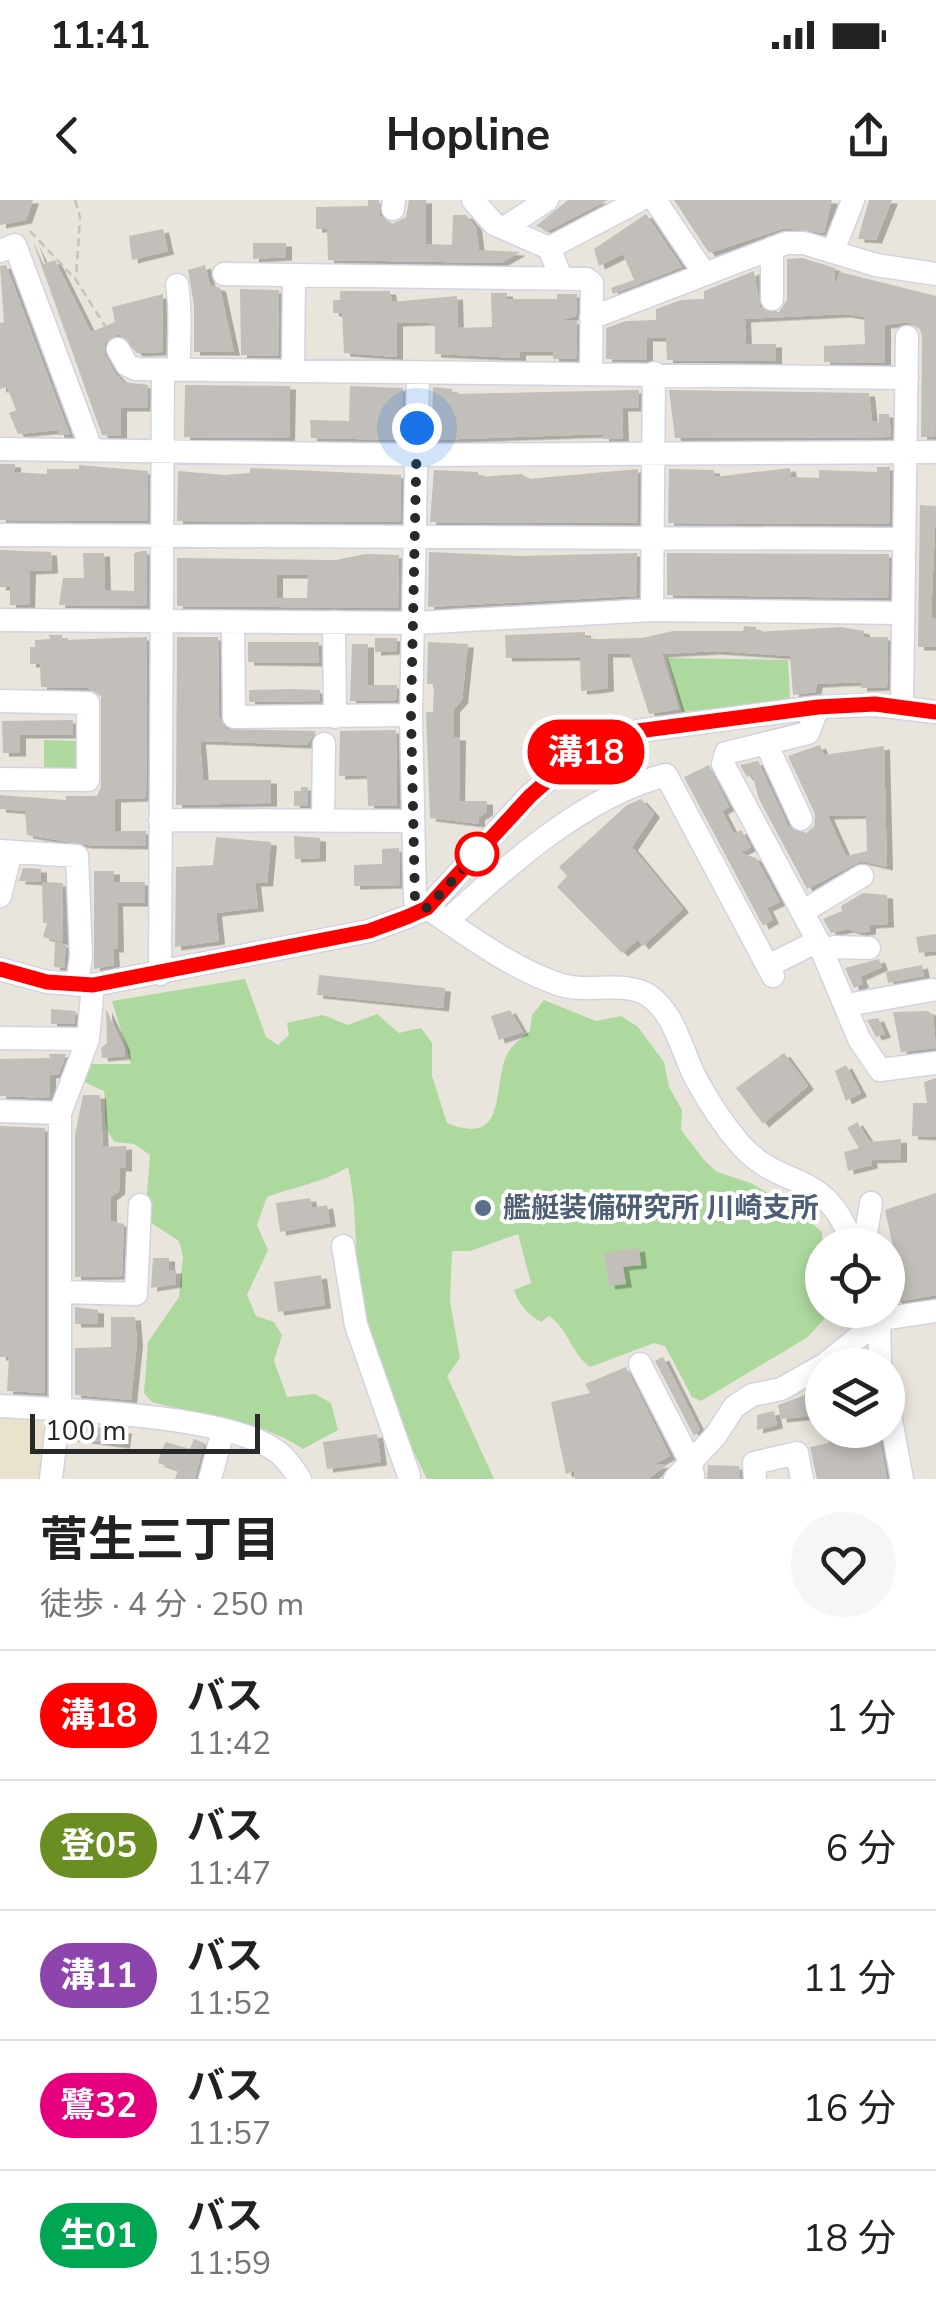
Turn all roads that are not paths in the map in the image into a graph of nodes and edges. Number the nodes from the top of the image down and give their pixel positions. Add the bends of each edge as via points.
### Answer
1 (474, 200) edge
2 (547, 200) edge
3 (640, 200) edge
4 (655, 200) edge
5 (854, 200) edge
6 (506, 228) junction
7 (8, 248) edge
8 (549, 248) junction
9 (772, 248) junction
10 (833, 251) junction
11 (704, 273) junction
12 (224, 274) dead end
13 (936, 274) edge
14 (294, 275) junction
15 (561, 278) junction
16 (177, 285) dead end
17 (772, 300) dead end
18 (592, 318) junction
19 (907, 337) dead end
20 (118, 349) road end
21 (171, 370) junction
22 (293, 371) junction
23 (591, 373) junction
24 (418, 374) junction
25 (654, 374) junction
26 (907, 378) junction
27 (3, 442) edge
28 (92, 450) junction
29 (164, 451) junction
30 (936, 452) edge
31 (651, 453) junction
32 (905, 453) junction
33 (417, 455) junction
34 (162, 534) junction
35 (0, 535) edge
36 (653, 535) junction
37 (416, 538) junction
38 (904, 539) junction
39 (652, 610) junction
40 (901, 614) junction
41 (0, 620) edge
42 (334, 622) junction
43 (162, 623) junction
44 (233, 623) junction
45 (415, 624) junction
46 (0, 702) edge
47 (818, 707) junction
48 (902, 708) junction
49 (936, 712) edge
50 (411, 715) junction
51 (335, 717) junction
52 (766, 742) junction
53 (324, 744) dead end
54 (0, 779) edge
55 (802, 819) dead end
56 (160, 820) junction
57 (323, 820) junction
58 (411, 822) junction
59 (5, 852) edge
60 (862, 876) dead end
61 (0, 896) edge
62 (427, 908) junction
63 (802, 912) junction
64 (448, 919) junction
65 (820, 946) junction
66 (870, 948) dead end
67 (0, 969) edge
68 (160, 974) junction
69 (85, 985) junction
70 (933, 990) edge
71 (847, 1005) junction
72 (0, 1038) edge
73 (88, 1039) junction
74 (936, 1063) edge
75 (0, 1111) edge
76 (60, 1112) junction
77 (871, 1203) dead end
78 (140, 1205) dead end
79 (847, 1228) edge
80 (867, 1228) edge
81 (343, 1246) dead end
82 (63, 1292) junction
83 (936, 1310) edge
84 (905, 1312) edge
85 (864, 1328) edge
86 (842, 1348) edge
87 (640, 1364) dead end
88 (805, 1374) edge
89 (0, 1406) edge
90 (58, 1410) junction
91 (223, 1431) junction
92 (896, 1448) edge
93 (686, 1474) edge
94 (409, 1476) dead end
95 (51, 1479) edge
96 (210, 1479) edge
97 (300, 1479) edge
98 (755, 1479) edge
99 (802, 1479) edge
100 (902, 1479) edge

1 - 6 street
2 - 6 street
3 - 8 street
4 - 11 street
5 - 10 street
6 - 8 street
7 - 28 street
8 - 15 street
9 - 10 street via 804,243
9 - 11 street
9 - 17 street
10 - 13 street
11 - 18 street
12 - 14 street
14 - 15 street
14 - 22 street
15 - 18 street via 592,283
16 - 21 street via 183,316
18 - 23 street
19 - 26 street
20 - 21 street via 127,365
21 - 22 street
21 - 29 street
22 - 24 street
23 - 24 street
23 - 25 street
24 - 33 street
25 - 26 street
25 - 31 street
26 - 32 street
27 - 28 street
28 - 29 street
29 - 33 street
29 - 34 street
30 - 32 street
31 - 32 street
31 - 33 street
31 - 36 street
32 - 38 street
33 - 37 street
34 - 35 street
34 - 37 street
34 - 43 street
36 - 37 street
36 - 38 street
36 - 39 street
37 - 45 street
38 - 40 street
39 - 40 street
39 - 45 street
40 - 48 street
41 - 43 street
42 - 44 street
42 - 45 street
42 - 51 street
43 - 44 street
43 - 56 street
44 - 51 street via 234,717
45 - 50 street
46 - 54 street via 88,703 88,780
47 - 48 street
47 - 52 street via 808,733
47 - 62 street via 638,731 587,751 530,796
48 - 49 street
50 - 51 street
50 - 58 street
52 - 55 street
52 - 63 street via 726,753 724,764
53 - 57 street
56 - 57 street
56 - 68 street
57 - 58 street
58 - 62 street via 415,900
59 - 61 street
59 - 69 street via 77,856
60 - 63 street
62 - 64 street
62 - 68 street via 369,931
63 - 65 street
64 - 65 street via 504,866 613,796 666,775 771,971
64 - 79 street via 469,940 559,984 644,992 661,1006 696,1080 738,1142 824,1194
65 - 66 street
65 - 71 street
67 - 69 street
68 - 69 street
69 - 73 street
70 - 71 street
71 - 74 street via 880,1070
72 - 73 street
73 - 76 street
75 - 76 street
76 - 82 street
77 - 80 street
78 - 82 street via 136,1294
81 - 94 street via 356,1325
82 - 90 street
83 - 84 street
85 - 86 street
87 - 93 street
88 - 93 street via 734,1408
89 - 90 street
90 - 91 street
90 - 95 street
91 - 96 street
91 - 97 street via 273,1448
92 - 100 street
98 - 99 street via 754,1464 797,1453

